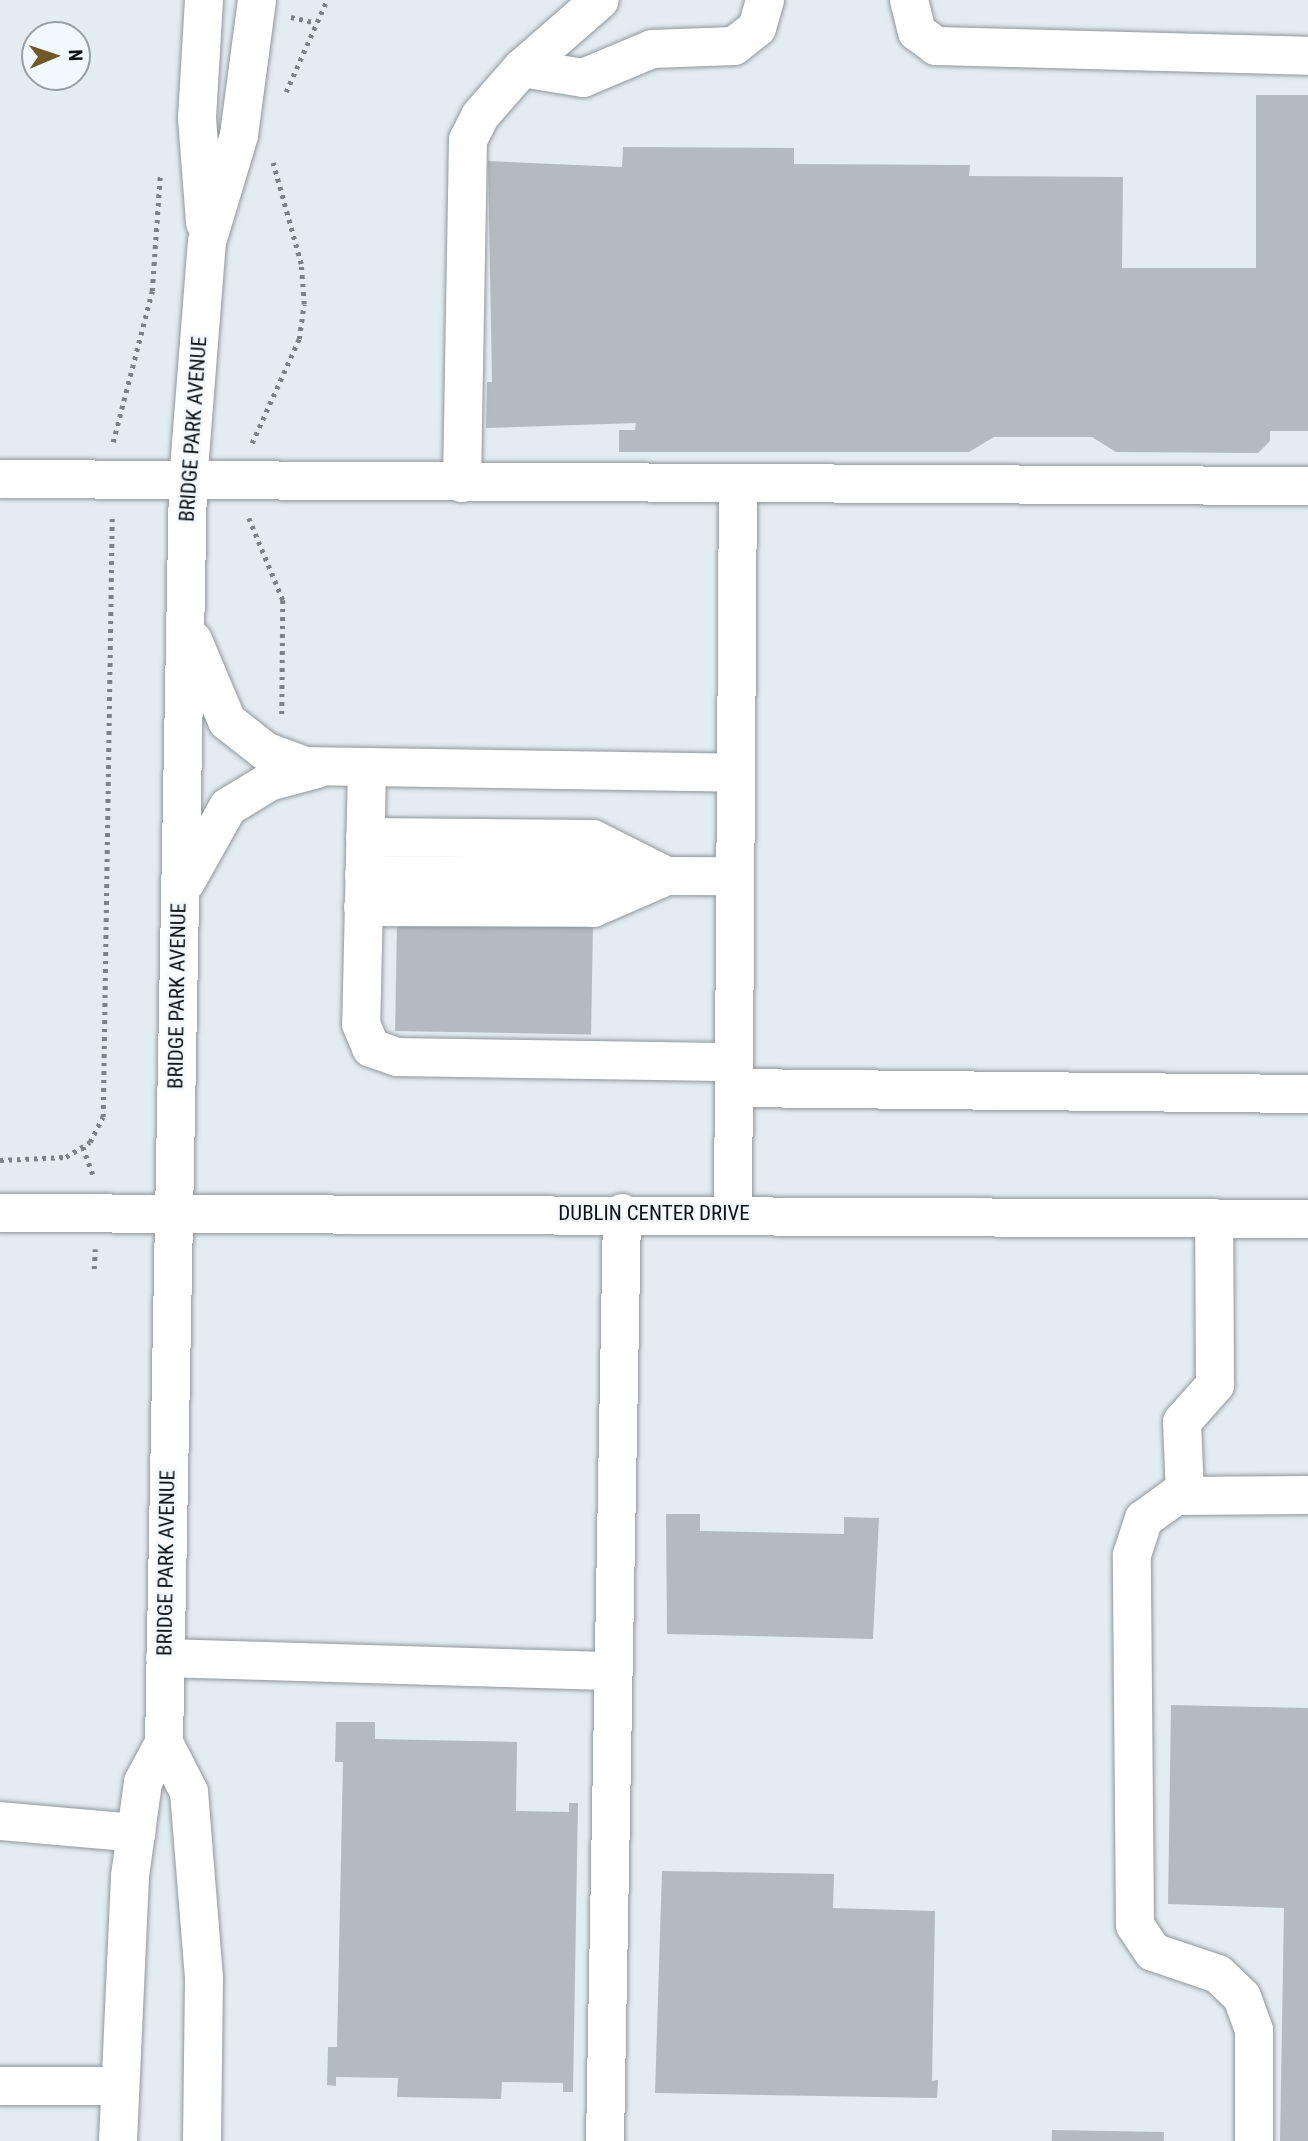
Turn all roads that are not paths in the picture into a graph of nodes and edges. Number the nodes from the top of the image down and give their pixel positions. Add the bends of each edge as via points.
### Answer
1 (205, 0) edge
2 (257, 0) edge
3 (600, 0) edge
4 (765, 0) edge
5 (909, 0) edge
6 (1308, 56) edge
7 (522, 68) junction
8 (206, 250) junction
9 (0, 480) edge
10 (188, 482) junction
11 (462, 483) junction
12 (738, 484) junction
13 (1308, 486) edge
14 (185, 602) junction
15 (349, 769) junction
16 (736, 774) junction
17 (364, 873) junction
18 (676, 876) junction
19 (735, 876) junction
20 (178, 922) junction
21 (734, 1075) junction
22 (1308, 1094) edge
23 (173, 1212) junction
24 (0, 1213) edge
25 (622, 1213) junction
26 (733, 1213) junction
27 (1214, 1219) junction
28 (1308, 1220) edge
29 (1185, 1494) junction
30 (1308, 1495) edge
31 (165, 1658) junction
32 (613, 1671) junction
33 (164, 1743) junction
34 (0, 1821) edge
35 (136, 1833) junction
36 (0, 2086) edge
37 (120, 2086) junction
38 (118, 2141) edge
39 (202, 2141) edge
40 (605, 2141) edge
41 (1254, 2141) edge

1 - 8 street, BRIDGE PARK AVENUE via 197,118
2 - 8 street, BRIDGE PARK AVENUE via 239,135
3 - 7 street
4 - 7 street via 757,28 728,48 652,49 583,78
5 - 6 street via 917,32 936,46
7 - 11 street via 480,116 466,153
8 - 10 street, BRIDGE PARK AVENUE
9 - 10 street
10 - 11 street
10 - 14 street, BRIDGE PARK AVENUE
11 - 12 street
12 - 13 street
12 - 16 street
14 - 15 street via 217,705 238,733 270,753
14 - 20 street, BRIDGE PARK AVENUE
15 - 16 street
15 - 17 street
15 - 20 street via 277,779 228,807 196,855
16 - 19 street
17 - 18 street via 597,857
17 - 18 street via 593,908
17 - 21 street via 361,1028 380,1054
18 - 19 street
19 - 21 street
20 - 23 street, BRIDGE PARK AVENUE
21 - 22 street
21 - 26 street
23 - 24 street, DUBLIN CENTER DRIVE
23 - 25 street, DUBLIN CENTER DRIVE
23 - 31 street, BRIDGE PARK AVENUE
25 - 26 street, DUBLIN CENTER DRIVE
25 - 32 street
26 - 27 street, DUBLIN CENTER DRIVE
27 - 28 street, DUBLIN CENTER DRIVE
27 - 29 street via 1215,1385 1182,1422
29 - 30 street
29 - 41 street via 1151,1511 1133,1545 1133,1917 1153,1952 1218,1974 1242,1997 1254,2030
31 - 32 street
31 - 33 street, BRIDGE PARK AVENUE
32 - 40 street
33 - 35 street, BRIDGE PARK AVENUE via 142,1782
33 - 39 street, BRIDGE PARK AVENUE via 189,1792 204,1978
34 - 35 street
35 - 37 street, BRIDGE PARK AVENUE
36 - 37 street
37 - 38 street, BRIDGE PARK AVENUE

